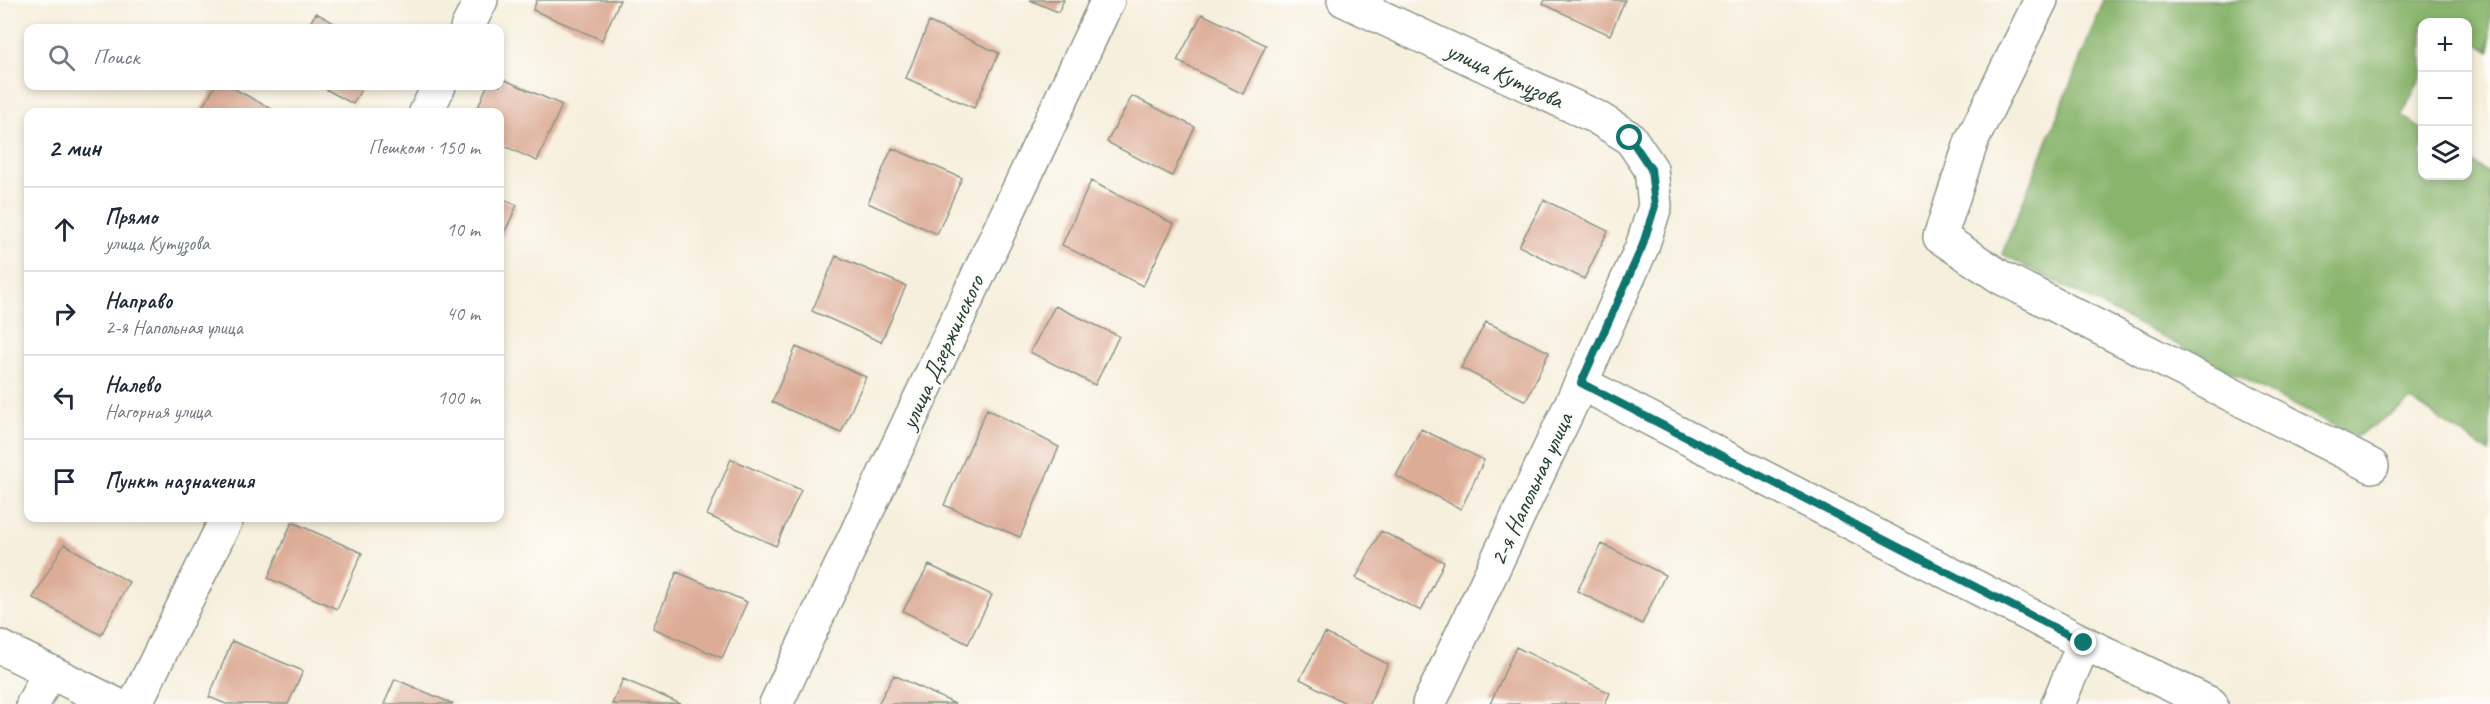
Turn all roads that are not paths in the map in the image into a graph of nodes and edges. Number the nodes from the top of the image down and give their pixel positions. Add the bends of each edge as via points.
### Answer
1 (481, 0) edge
2 (1108, 0) edge
3 (1344, 0) edge
4 (2041, 0) edge
5 (469, 24) edge
6 (437, 90) edge
7 (428, 108) edge
8 (1651, 169) joint
9 (1581, 383) junction
10 (2372, 466) dead end
11 (225, 522) edge
12 (2084, 643) junction
13 (0, 647) edge
14 (49, 672) junction
15 (33, 704) edge
16 (115, 704) edge
17 (135, 704) edge
18 (776, 704) edge
19 (1429, 704) edge
20 (2058, 704) edge
21 (2211, 704) edge

1 - 5 street
2 - 18 street, улица Дзержинского
3 - 8 street, улица Кутузова via 1596,117 1630,138
4 - 10 street via 1972,140 1940,237 2002,278
6 - 7 street
8 - 9 street, 2-я Напольная улица via 1655,206 1642,247
9 - 12 street
9 - 19 street, 2-я Напольная улица
11 - 17 street
12 - 20 street
12 - 21 street
13 - 14 street
14 - 15 street
14 - 16 street

